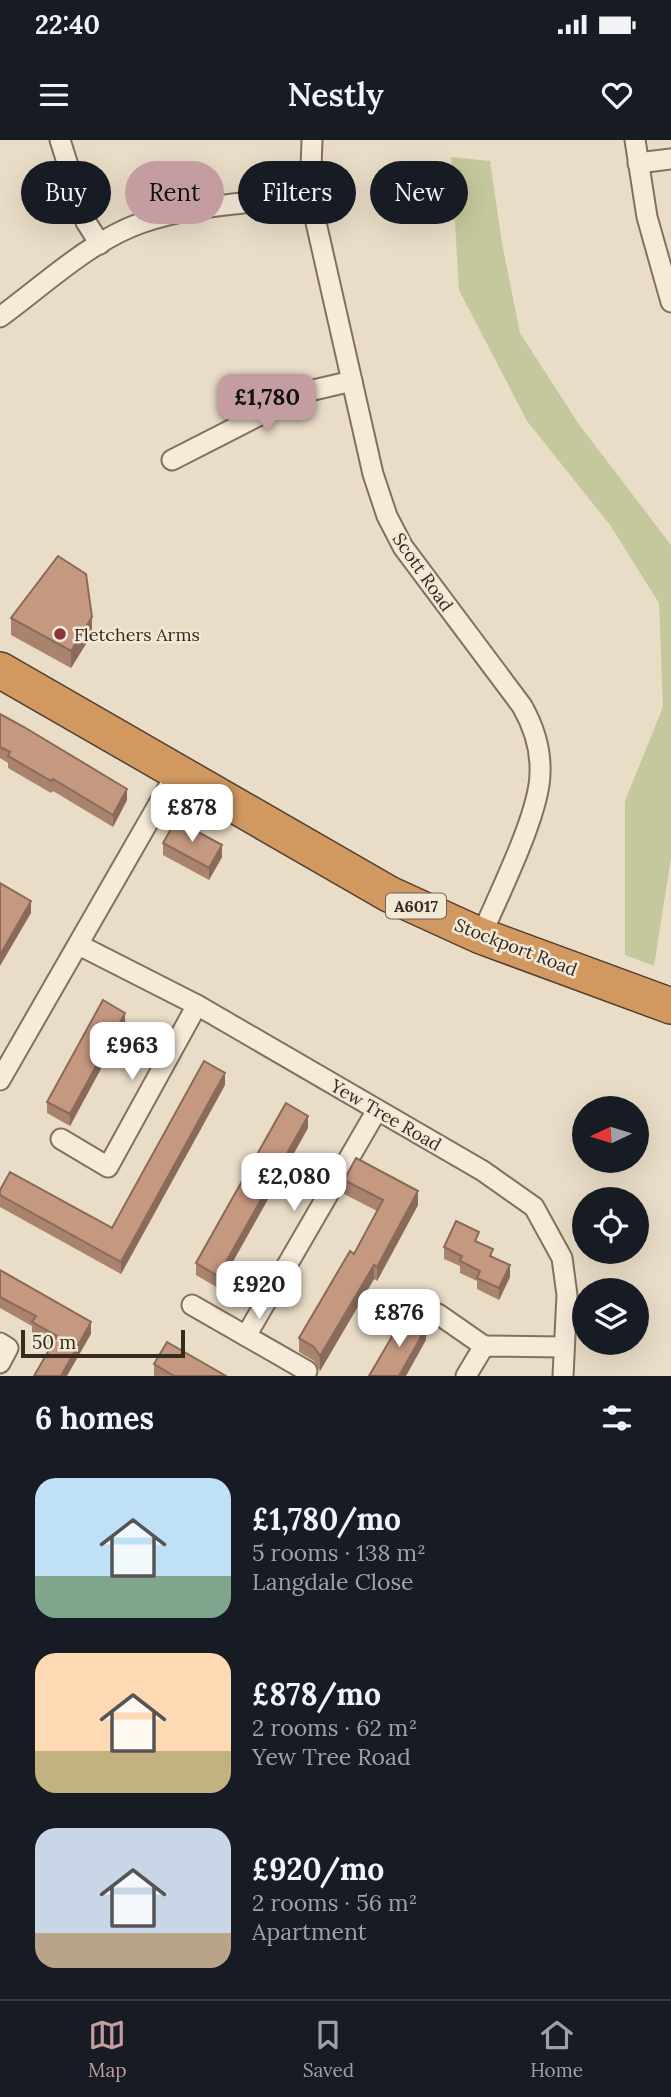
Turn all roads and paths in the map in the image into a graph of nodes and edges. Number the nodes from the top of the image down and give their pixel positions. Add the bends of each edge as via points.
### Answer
1 (60, 140) edge
2 (312, 140) edge
3 (635, 140) edge
4 (671, 159) edge
5 (311, 161) edge
6 (638, 163) junction
7 (238, 205) edge
8 (316, 224) edge
9 (100, 244) junction
10 (671, 302) edge
11 (0, 317) edge
12 (352, 381) junction
13 (172, 460) dead end
14 (0, 670) edge
15 (177, 772) junction
16 (481, 936) junction
17 (79, 945) junction
18 (197, 1005) junction
19 (671, 1006) edge
20 (0, 1080) edge
21 (377, 1110) junction
22 (61, 1139) dead end
23 (191, 1305) dead end
24 (438, 1314) dead end
25 (246, 1336) junction
26 (0, 1343) edge
27 (484, 1346) junction
28 (563, 1347) junction
29 (0, 1363) edge
30 (307, 1371) dead end
31 (466, 1376) edge
32 (563, 1376) edge

1 - 9 street via 86,222
2 - 5 street, Scott Road
3 - 6 street
4 - 6 street
6 - 10 street via 647,217
7 - 9 street via 173,213 139,223
8 - 12 street, Scott Road
9 - 11 street
12 - 13 street via 305,392
12 - 16 street, Scott Road via 373,474 397,537 533,725 540,775 534,806
14 - 15 highway, Stockport Road / A6017
15 - 16 highway, Stockport Road / A6017 via 389,894
15 - 17 street
16 - 19 highway, Stockport Road / A6017
17 - 18 street, Yew Tree Road
17 - 20 street
18 - 21 street, Yew Tree Road
18 - 22 street via 108,1167
21 - 25 street
21 - 28 street, Yew Tree Road via 483,1171 534,1207 562,1258 566,1295
23 - 25 street
24 - 27 street
25 - 30 street
26 - 29 street via 8,1348
27 - 28 street
27 - 31 street
28 - 32 street, Yew Tree Road

